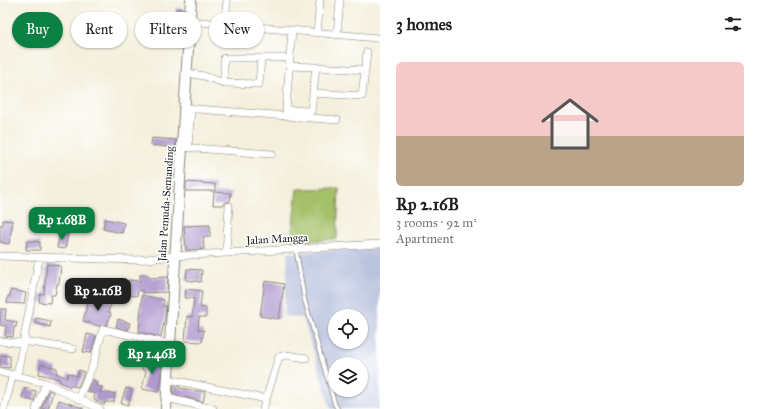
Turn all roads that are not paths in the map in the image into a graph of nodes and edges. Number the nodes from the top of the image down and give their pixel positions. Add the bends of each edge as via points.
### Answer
1 (191, 0) edge
2 (227, 0) edge
3 (320, 0) edge
4 (340, 0) edge
5 (190, 12) edge
6 (226, 12) edge
7 (264, 27) edge
8 (292, 30) junction
9 (317, 33) junction
10 (338, 34) junction
11 (377, 38) dead end
12 (188, 48) edge
13 (367, 52) dead end
14 (261, 58) junction
15 (290, 62) junction
16 (316, 67) junction
17 (365, 70) junction
18 (186, 72) junction
19 (224, 83) junction
20 (313, 93) junction
21 (188, 108) junction
22 (337, 120) dead end
23 (185, 147) junction
24 (272, 154) dead end
25 (229, 206) dead end
26 (380, 244) edge
27 (296, 249) junction
28 (226, 253) junction
29 (0, 256) edge
30 (175, 256) junction
31 (39, 259) junction
32 (0, 341) edge
33 (22, 342) junction
34 (170, 344) junction
35 (73, 349) dead end
36 (306, 358) dead end
37 (0, 372) edge
38 (15, 374) junction
39 (168, 379) junction
40 (46, 383) junction
41 (167, 398) junction
42 (78, 399) junction
43 (266, 400) junction
44 (4, 409) edge
45 (36, 409) edge
46 (100, 409) edge
47 (166, 409) edge
48 (213, 409) edge
49 (263, 409) edge
50 (338, 409) edge

1 - 5 main road, Jalan Pemuda-Semanding
2 - 6 street
3 - 9 street
4 - 10 street
7 - 8 street
8 - 9 street
8 - 15 street
9 - 10 street
10 - 11 street
12 - 18 main road, Jalan Pemuda-Semanding
13 - 17 street
14 - 15 street
14 - 19 street via 259,84
14 - 19 street via 224,58
15 - 16 street
15 - 20 street via 286,110 311,111
16 - 17 street
16 - 20 street
17 - 20 street via 362,96
18 - 19 street
18 - 21 main road, Jalan Pemuda-Semanding
21 - 22 street
21 - 23 main road, Jalan Pemuda-Semanding
23 - 24 street
23 - 30 main road, Jalan Pemuda-Semanding
25 - 28 street
26 - 27 street, Jalan Mangga
27 - 28 street, Jalan Mangga
27 - 50 lane via 304,298
28 - 30 street, Jalan Mangga
29 - 31 street, Jalan Mangga
30 - 31 street, Jalan Mangga via 137,260
30 - 34 main road, Jalan Pemuda-Semanding
31 - 33 street
32 - 33 street
33 - 35 street
33 - 38 street
34 - 39 main road, Jalan Pemuda-Semanding
34 - 42 street via 103,329 93,365
36 - 43 street via 287,355 279,357
37 - 38 street
38 - 40 street
38 - 44 street
39 - 41 main road, Jalan Pemuda-Semanding
39 - 43 street
40 - 42 street
40 - 45 street
41 - 47 main road, Jalan Pemuda-Semanding
41 - 48 street
42 - 46 street
43 - 49 street

